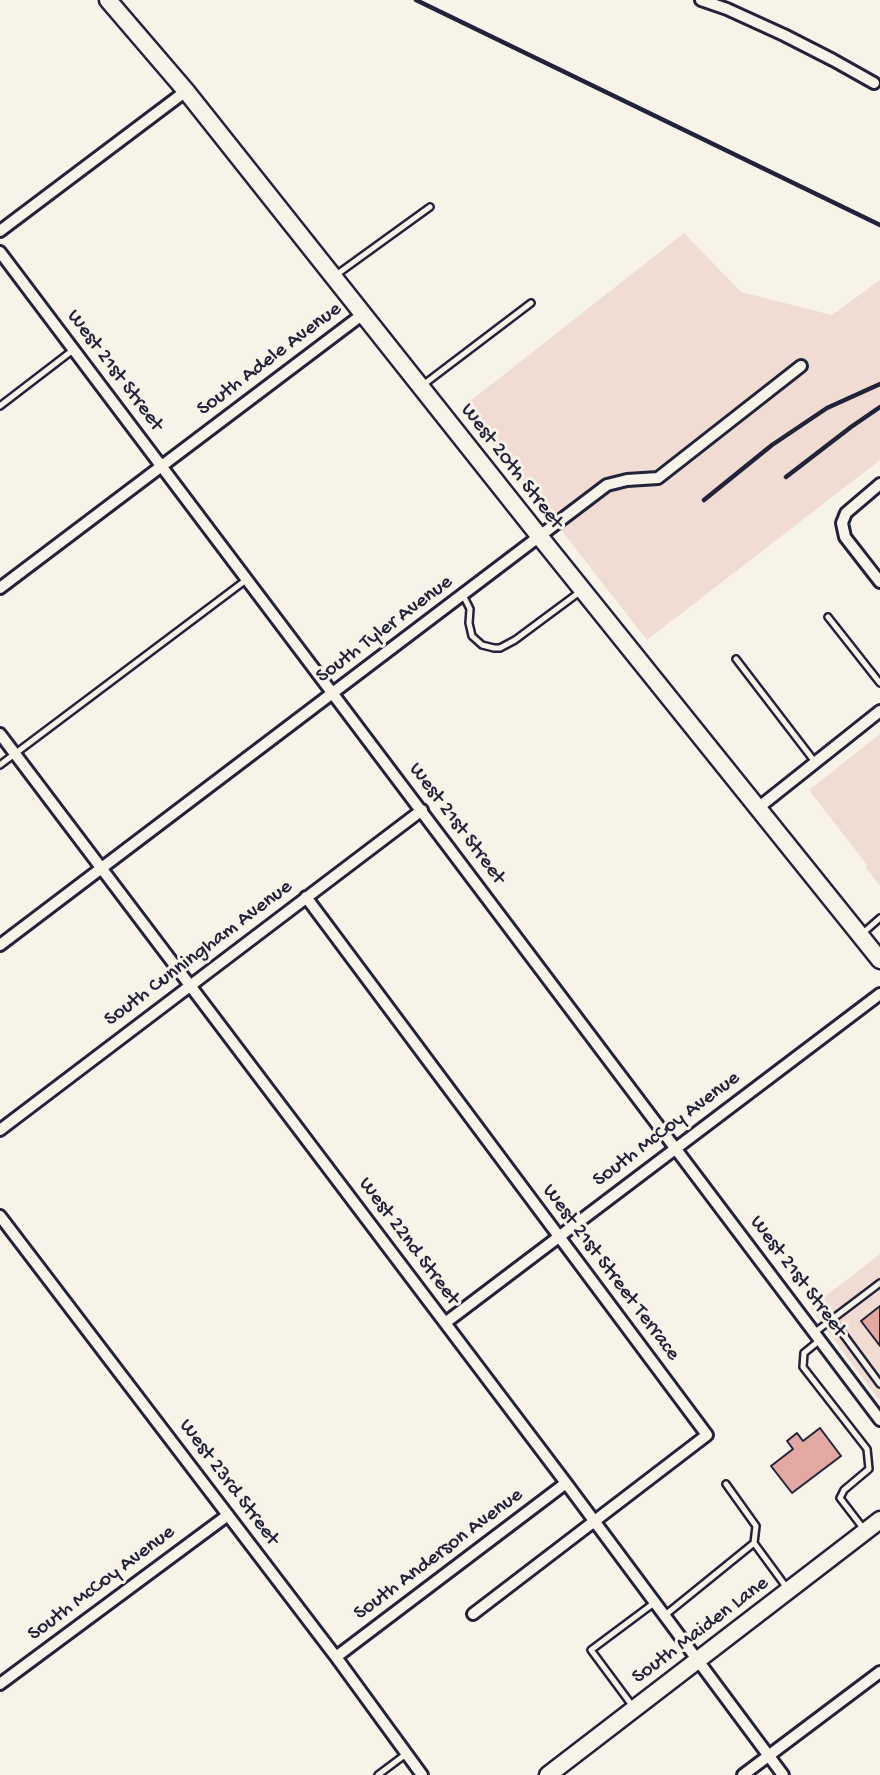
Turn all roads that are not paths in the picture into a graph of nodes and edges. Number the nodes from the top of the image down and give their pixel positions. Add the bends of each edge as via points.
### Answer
1 (108, 0) edge
2 (701, 0) edge
3 (731, 4) edge
4 (874, 83) dead end
5 (186, 92) junction
6 (430, 207) dead end
7 (0, 231) edge
8 (0, 252) edge
9 (333, 277) junction
10 (531, 303) dead end
11 (363, 314) junction
12 (74, 349) junction
13 (801, 366) dead end
14 (421, 387) junction
15 (0, 406) edge
16 (162, 466) junction
17 (880, 484) edge
18 (540, 537) junction
19 (247, 579) junction
20 (880, 582) edge
21 (0, 587) edge
22 (582, 590) junction
23 (463, 595) junction
24 (828, 617) dead end
25 (736, 659) dead end
26 (880, 683) edge
27 (333, 694) junction
28 (880, 711) edge
29 (0, 734) edge
30 (15, 754) junction
31 (816, 762) junction
32 (0, 765) edge
33 (758, 808) junction
34 (422, 810) junction
35 (102, 869) junction
36 (306, 897) junction
37 (880, 918) edge
38 (861, 935) junction
39 (0, 945) edge
40 (880, 960) edge
41 (189, 986) junction
42 (880, 994) edge
43 (0, 1130) edge
44 (675, 1148) junction
45 (0, 1216) edge
46 (559, 1235) junction
47 (880, 1283) edge
48 (832, 1319) junction
49 (445, 1322) junction
50 (817, 1336) junction
51 (880, 1384) edge
52 (880, 1420) edge
53 (566, 1483) junction
54 (726, 1484) dead end
55 (228, 1515) junction
56 (880, 1520) edge
57 (594, 1521) junction
58 (867, 1532) junction
59 (754, 1544) junction
60 (789, 1591) junction
61 (654, 1603) junction
62 (473, 1614) dead end
63 (664, 1616) junction
64 (336, 1657) junction
65 (697, 1660) junction
66 (880, 1672) edge
67 (0, 1684) edge
68 (634, 1708) junction
69 (407, 1754) junction
70 (769, 1756) junction
71 (378, 1775) edge
72 (422, 1775) edge
73 (548, 1775) edge
74 (743, 1775) edge
75 (783, 1775) edge

1 - 5 main road, West 20th Street
2 - 3 street
3 - 4 street
5 - 7 street
5 - 9 main road, West 20th Street
6 - 9 lane
8 - 12 street, West 21st Street
9 - 11 main road, West 20th Street
10 - 14 lane
11 - 14 main road, West 20th Street
11 - 16 street, South Adele Avenue
12 - 15 lane
12 - 16 street, West 21st Street
13 - 18 street, South Tyler Avenue via 658,478 607,485
14 - 18 main road, West 20th Street
16 - 19 street, West 21st Street
16 - 21 street, South Adele Avenue
17 - 20 street via 846,513 842,523 845,537
18 - 22 main road, West 20th Street
18 - 23 street, South Tyler Avenue
19 - 27 street, West 21st Street
19 - 30 lane
22 - 23 lane via 500,648 482,645 472,636 470,609
22 - 33 main road, West 20th Street
23 - 27 street, South Tyler Avenue
24 - 26 lane
25 - 31 lane
27 - 34 street, West 21st Street
27 - 35 street, South Tyler Avenue
28 - 31 street
29 - 30 street, West 22nd Street
30 - 32 lane
30 - 35 street, West 22nd Street
31 - 33 street
33 - 38 main road, West 20th Street
34 - 36 street, South Cunningham Avenue
34 - 44 street, West 21st Street
35 - 39 street, South Tyler Avenue
35 - 41 street, West 22nd Street
36 - 41 street, South Cunningham Avenue
36 - 46 street, West 21st Street Terrace
37 - 38 lane
38 - 40 main road, West 20th Street
41 - 43 street, South Cunningham Avenue
41 - 49 street, West 22nd Street
42 - 44 street, South McCoy Avenue
44 - 46 street, South McCoy Avenue
44 - 50 street, West 21st Street
45 - 55 street, West 23rd Street
46 - 49 street, South McCoy Avenue
46 - 57 street, West 21st Street Terrace via 707,1435
47 - 48 lane
48 - 50 lane
48 - 51 lane
49 - 53 street, West 22nd Street
50 - 52 street, West 21st Street
50 - 58 lane via 804,1353 803,1367 867,1449 869,1469 840,1498
53 - 57 street, West 22nd Street
53 - 64 street, South Anderson Avenue
54 - 59 lane via 756,1526
55 - 64 street, West 23rd Street
55 - 67 street, South McCoy Avenue
56 - 58 main road, South Maiden Lane
57 - 61 street, West 22nd Street
57 - 62 street, West 21st Street Terrace
58 - 60 main road, South Maiden Lane
59 - 60 lane
59 - 63 lane
60 - 65 main road, South Maiden Lane
61 - 63 street, West 22nd Street
61 - 68 lane via 591,1650
63 - 65 street, West 22nd Street
64 - 69 street, West 23rd Street
65 - 68 main road, South Maiden Lane
65 - 70 street, West 22nd Street
66 - 70 street
68 - 73 main road, South Maiden Lane
69 - 71 lane
69 - 72 street, West 23rd Street
70 - 74 street
70 - 75 street, West 22nd Street

